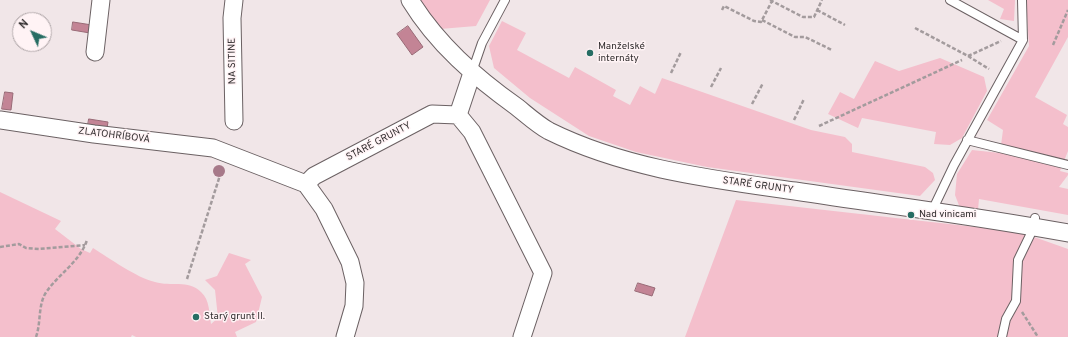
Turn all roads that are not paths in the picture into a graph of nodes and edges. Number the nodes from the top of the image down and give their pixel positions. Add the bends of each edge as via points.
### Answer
1 (101, 0) edge
2 (234, 0) edge
3 (410, 0) edge
4 (504, 0) edge
5 (950, 0) edge
6 (1022, 0) edge
7 (1023, 40) junction
8 (95, 52) dead end
9 (472, 73) junction
10 (458, 115) junction
11 (0, 120) edge
12 (234, 121) dead end
13 (967, 140) junction
14 (1067, 163) edge
15 (306, 184) junction
16 (932, 211) junction
17 (1035, 222) junction
18 (1068, 233) edge
19 (346, 337) edge
20 (522, 337) edge
21 (1002, 337) edge

1 - 8 street
2 - 12 street, NA SITINE
3 - 9 street, STARÉ GRUNTY via 442,44
4 - 9 lane via 482,43
5 - 7 lane
6 - 7 lane
7 - 13 lane
9 - 10 street
9 - 16 street, STARÉ GRUNTY via 547,130 599,152 653,168 704,178
10 - 15 street, STARÉ GRUNTY via 432,114 314,176
10 - 20 street via 472,132 543,273
11 - 15 street, ZLATOHRÍBOVÁ via 213,148
13 - 14 lane
13 - 16 lane
15 - 19 street via 324,209 350,262 355,283 354,306
16 - 17 street, STARÉ GRUNTY
17 - 18 street, STARÉ GRUNTY
17 - 21 lane via 1018,260 1016,301 1006,319

